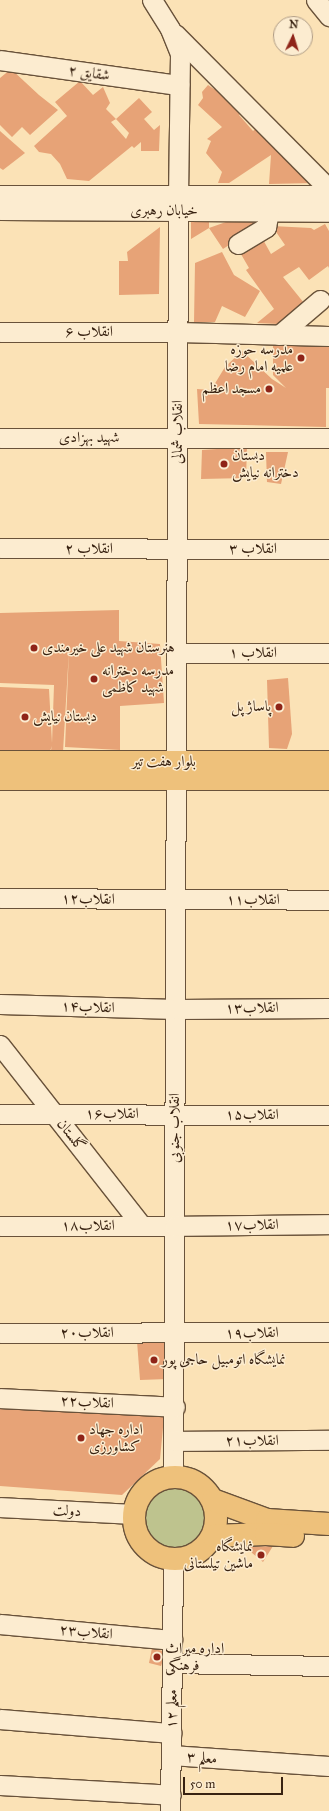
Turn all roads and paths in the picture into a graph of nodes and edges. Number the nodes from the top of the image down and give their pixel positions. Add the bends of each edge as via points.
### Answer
1 (152, 0) edge
2 (316, 0) edge
3 (329, 16) edge
4 (170, 29) junction
5 (0, 60) edge
6 (179, 86) junction
7 (329, 189) edge
8 (0, 195) edge
9 (329, 195) edge
10 (178, 203) junction
11 (0, 210) edge
12 (268, 211) junction
13 (329, 212) edge
14 (238, 244) dead end
15 (320, 300) dead end
16 (0, 332) edge
17 (178, 332) junction
18 (279, 335) junction
19 (329, 336) edge
20 (0, 438) edge
21 (329, 438) edge
22 (178, 439) junction
23 (0, 548) edge
24 (177, 549) junction
25 (329, 549) edge
26 (177, 653) junction
27 (329, 653) edge
28 (0, 762) edge
29 (329, 762) edge
30 (177, 770) junction
31 (0, 779) edge
32 (329, 779) edge
33 (0, 898) edge
34 (176, 900) junction
35 (329, 900) edge
36 (0, 1004) edge
37 (329, 1008) edge
38 (176, 1009) junction
39 (0, 1045) edge
40 (0, 1114) edge
41 (54, 1114) junction
42 (175, 1114) junction
43 (329, 1115) edge
44 (329, 1224) edge
45 (0, 1226) edge
46 (142, 1226) junction
47 (175, 1226) junction
48 (329, 1332) edge
49 (0, 1333) edge
50 (175, 1333) junction
51 (0, 1398) edge
52 (174, 1407) junction
53 (329, 1440) edge
54 (174, 1441) junction
55 (173, 1477) junction
56 (213, 1500) junction
57 (0, 1507) edge
58 (134, 1514) junction
59 (329, 1524) edge
60 (213, 1536) junction
61 (329, 1539) edge
62 (173, 1559) junction
63 (0, 1624) edge
64 (172, 1640) junction
65 (172, 1663) junction
66 (329, 1666) edge
67 (0, 1719) edge
68 (171, 1733) junction
69 (171, 1756) junction
70 (329, 1766) edge
71 (0, 1785) edge
72 (170, 1803) edge

1 - 4 street
2 - 3 street
4 - 6 street, انقلاب شمالی via 180,54
4 - 7 street
5 - 6 street, شقایق ۲
6 - 10 street, انقلاب شمالی
8 - 10 street, خیابان رهبری
9 - 10 street, خیابان رهبری
10 - 11 street, خیابان رهبری
10 - 12 street, خیابان رهبری
10 - 17 street, انقلاب شمالی
12 - 13 street, خیابان رهبری
12 - 14 street via 266,227
15 - 18 street
16 - 17 street, انقلاب ۶
17 - 18 street, انقلاب ۶
17 - 22 street, انقلاب شمالی
18 - 19 street, انقلاب ۶
20 - 22 street, شهید بهزادی
21 - 22 street, شهید بهزادی
22 - 24 street, انقلاب شمالی
23 - 24 street, انقلاب ۲
24 - 25 street, انقلاب ۳
24 - 26 street, انقلاب شمالی
26 - 27 street, انقلاب ۱
26 - 30 street, انقلاب شمالی
28 - 30 main road, بلوار هفت تیر
29 - 30 main road, بلوار هفت تیر
30 - 31 main road, بلوار هفت تیر
30 - 32 main road, بلوار هفت تیر
30 - 34 street, انقلاب جنوبی
33 - 34 street, انقلاب۱۲
34 - 35 street, انقلاب۱۱
34 - 38 street, انقلاب جنوبی
36 - 38 street, انقلاب۱۴
37 - 38 street, انقلاب۱۳
38 - 42 street, انقلاب جنوبی
39 - 41 street, گلستان
40 - 41 street, انقلاب۱۶
41 - 42 street, انقلاب۱۶
41 - 46 street, گلستان
42 - 43 street, انقلاب۱۵
42 - 47 street, انقلاب جنوبی
44 - 47 street, انقلاب۱۷
45 - 46 street, انقلاب۱۸
46 - 47 street, انقلاب۱۸
47 - 50 street, انقلاب جنوبی
48 - 50 street, انقلاب۱۹
49 - 50 street, انقلاب۲۰
50 - 52 street, انقلاب جنوبی
51 - 52 street, انقلاب۲۲
52 - 54 street, انقلاب جنوبی
53 - 54 street, انقلاب۲۱
54 - 55 street, انقلاب جنوبی
55 - 56 main road via 197,1482
55 - 58 main road via 151,1484 143,1492
56 - 59 main road via 267,1520
56 - 60 main road via 216,1524
57 - 58 street, دولت
58 - 62 main road via 135,1527 140,1539 160,1556
60 - 61 main road via 266,1534
60 - 62 main road via 206,1546 196,1553 185,1558
62 - 64 street, معلم ۱۲
63 - 64 street, انقلاب۲۳
64 - 65 street, معلم ۱۲
65 - 66 street
65 - 68 street, معلم ۱۲
67 - 68 street
68 - 69 street, معلم ۱۲
69 - 70 street, معلم ۳
69 - 72 street, معلم ۱۲
71 - 72 street

